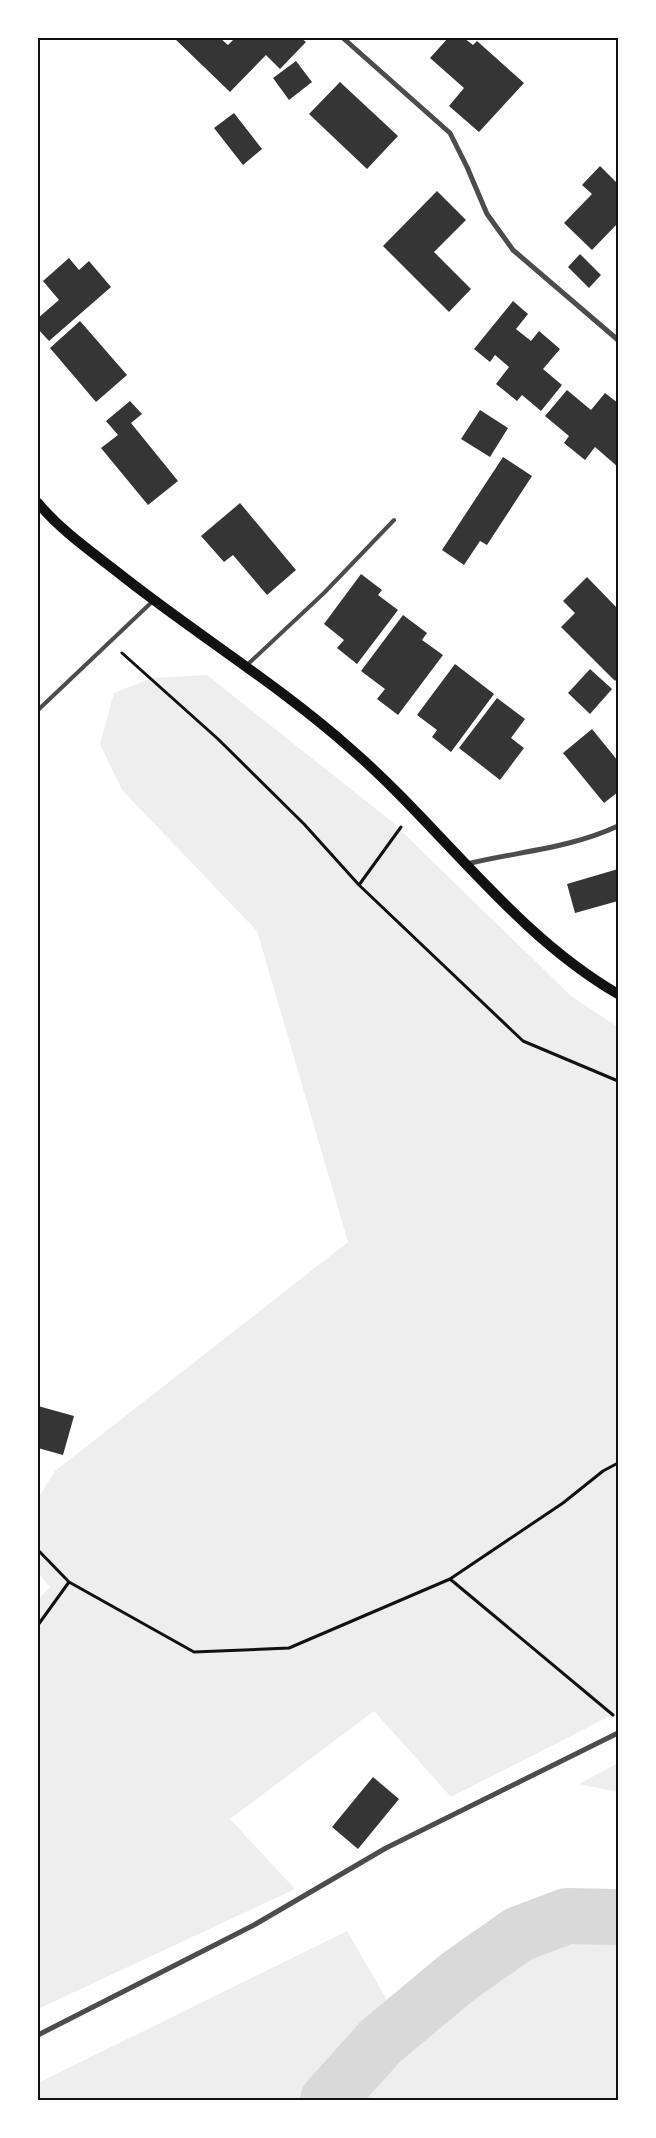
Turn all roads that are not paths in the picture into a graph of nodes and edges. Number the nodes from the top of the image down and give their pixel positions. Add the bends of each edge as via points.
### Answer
1 (344, 38) edge
2 (618, 340) edge
3 (38, 503) edge
4 (394, 520) dead end
5 (154, 600) junction
6 (245, 667) junction
7 (38, 710) edge
8 (618, 826) edge
9 (466, 864) junction
10 (618, 994) edge
11 (618, 1733) edge
12 (38, 2035) edge

1 - 2 street via 450,133 487,214 513,250
3 - 5 main road via 85,547
4 - 6 lane via 324,593
5 - 6 main road
5 - 7 lane
6 - 9 main road via 351,749 415,808
8 - 9 street via 566,846 511,853
9 - 10 main road via 524,922 595,980
11 - 12 street via 386,1848 254,1925

